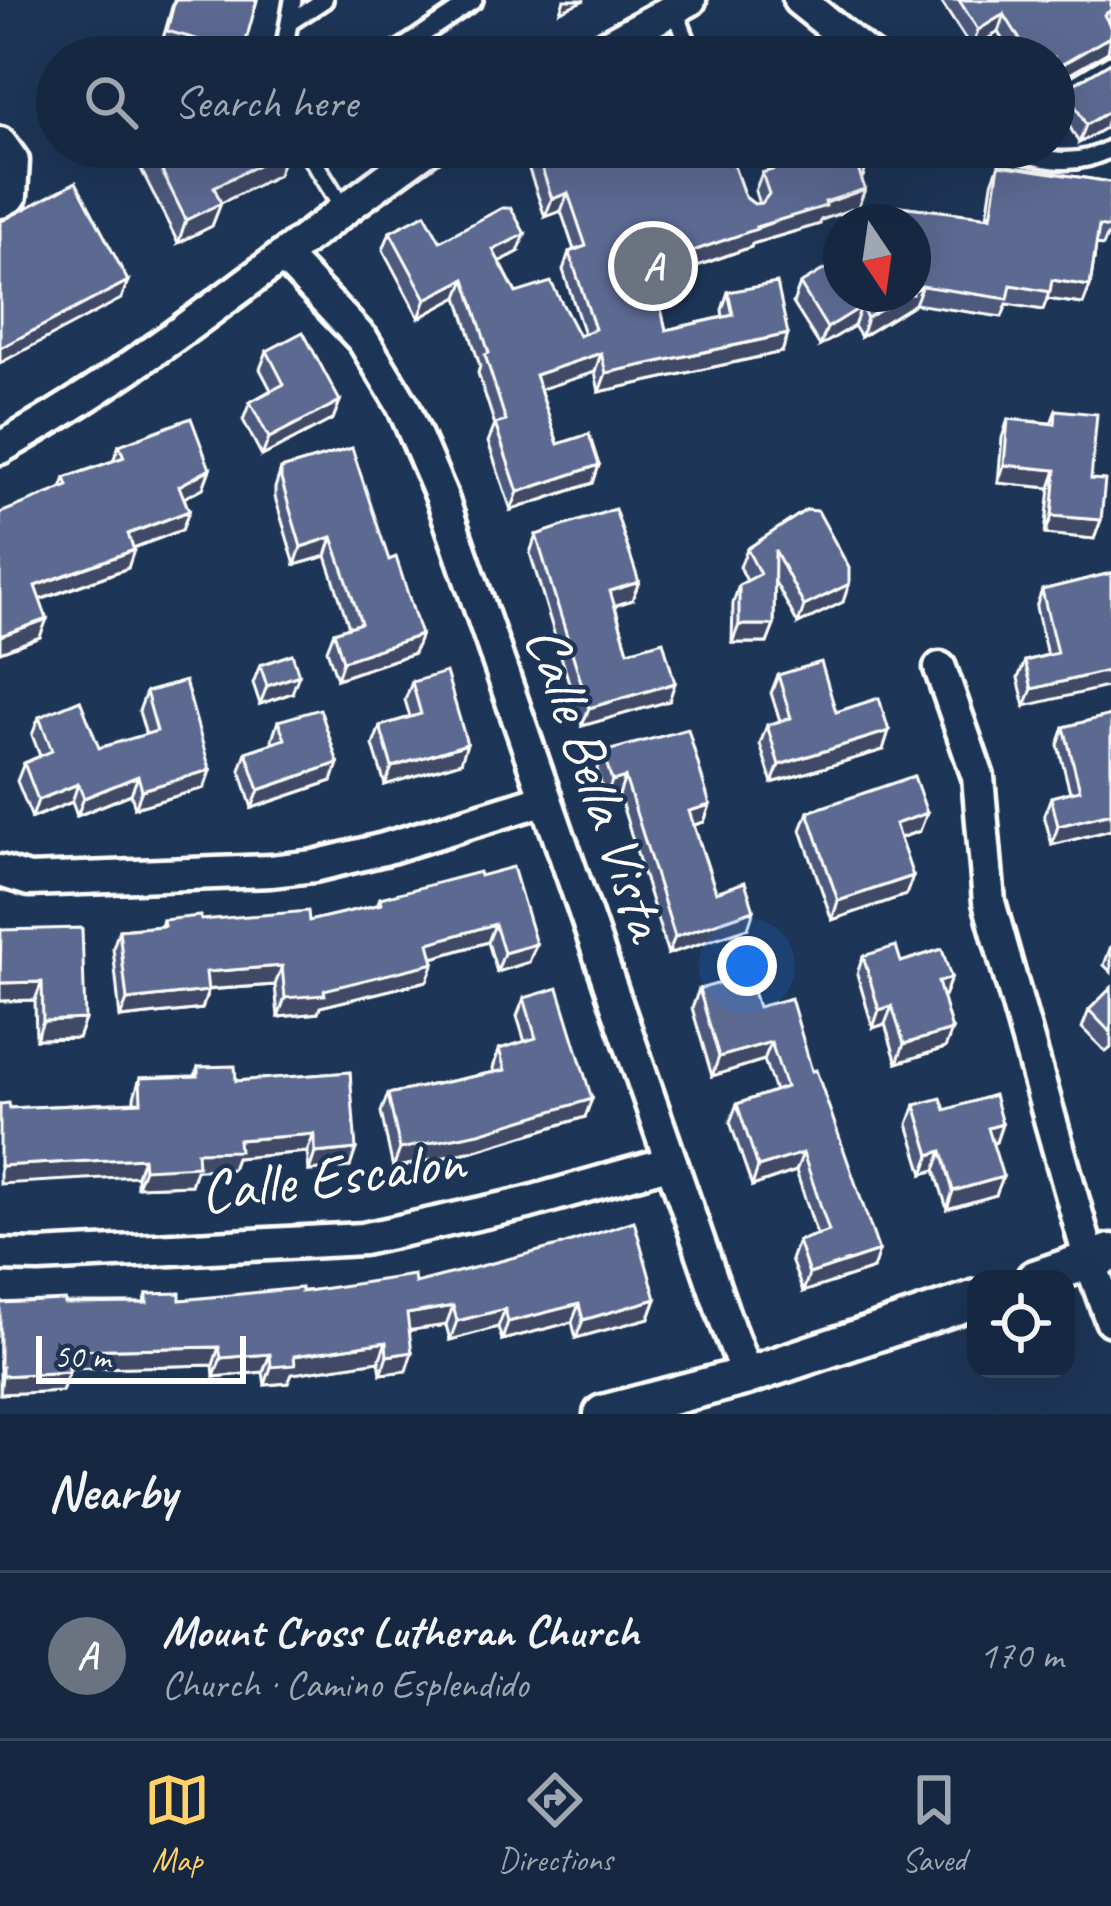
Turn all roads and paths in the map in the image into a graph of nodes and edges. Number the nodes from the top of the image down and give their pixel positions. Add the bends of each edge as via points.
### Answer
1 (293, 0) edge
2 (324, 0) edge
3 (474, 0) edge
4 (799, 0) edge
5 (682, 4) edge
6 (290, 22) junction
7 (287, 36) edge
8 (420, 36) edge
9 (624, 36) edge
10 (689, 36) edge
11 (844, 36) edge
12 (1111, 63) edge
13 (1075, 84) edge
14 (0, 143) edge
15 (1111, 148) edge
16 (1075, 162) edge
17 (318, 168) edge
18 (401, 168) edge
19 (0, 202) edge
20 (343, 209) junction
21 (284, 257) junction
22 (0, 448) edge
23 (940, 668) dead end
24 (546, 799) junction
25 (0, 871) edge
26 (670, 1162) junction
27 (0, 1255) edge
28 (1100, 1257) edge
29 (1062, 1270) edge
30 (967, 1302) edge
31 (1111, 1320) edge
32 (747, 1376) junction
33 (603, 1414) edge

1 - 6 lane
2 - 6 lane
3 - 8 lane
4 - 11 street
5 - 9 street
5 - 10 lane
6 - 7 lane
12 - 13 lane
14 - 19 street via 13,161 11,196
15 - 16 lane
17 - 20 lane
18 - 20 street
20 - 21 street
21 - 22 street
21 - 24 street, Calle Bella Vista via 363,340 403,406
23 - 28 street via 978,777 989,902
24 - 25 street via 314,866 29,880
24 - 26 street, Calle Bella Vista
26 - 27 street, Calle Escalon via 363,1239
26 - 32 street, Calle Bella Vista
28 - 29 street
28 - 31 street
30 - 32 street
32 - 33 street

